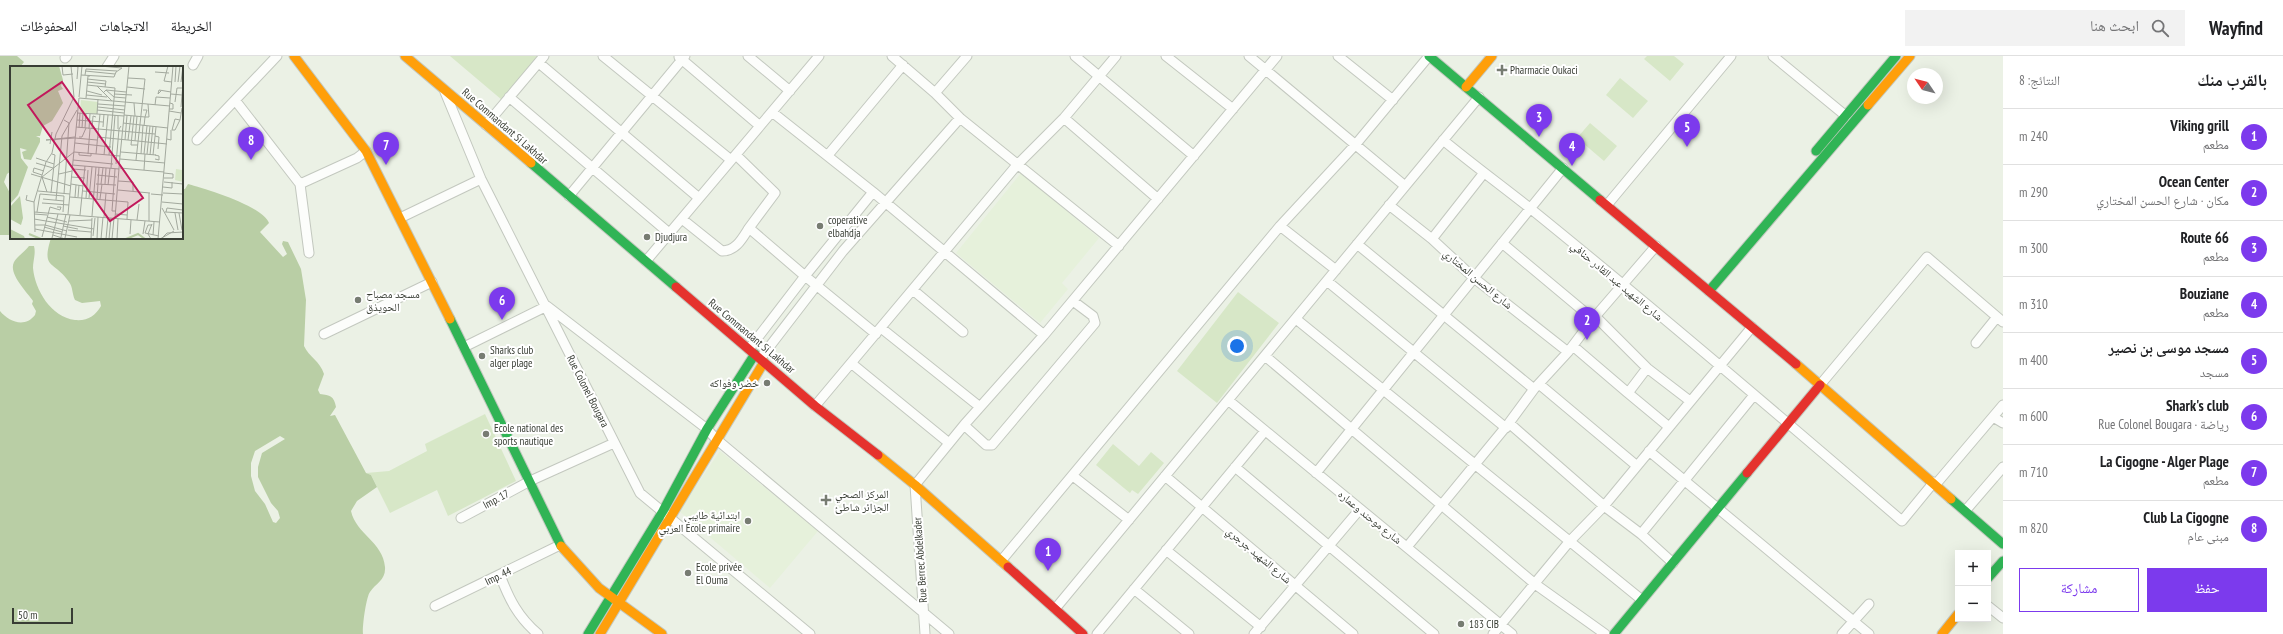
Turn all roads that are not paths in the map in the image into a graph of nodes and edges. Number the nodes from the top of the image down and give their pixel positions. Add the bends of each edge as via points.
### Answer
1 (114, 56) edge
2 (198, 56) edge
3 (277, 56) edge
4 (294, 56) edge
5 (405, 56) edge
6 (603, 56) edge
7 (748, 56) edge
8 (819, 56) edge
9 (892, 56) edge
10 (967, 56) edge
11 (1076, 56) edge
12 (1116, 56) edge
13 (1166, 56) edge
14 (1249, 56) edge
15 (1278, 56) edge
16 (1338, 56) edge
17 (1429, 56) edge
18 (1492, 56) edge
19 (1731, 56) edge
20 (1773, 56) edge
21 (1896, 56) edge
22 (1910, 56) edge
23 (682, 57) edge
24 (541, 59) edge
25 (193, 65) dead end
26 (108, 66) edge
27 (903, 66) junction
28 (1266, 70) junction
29 (1099, 76) junction
30 (1466, 87) junction
31 (443, 89) junction
32 (790, 90) junction
33 (935, 93) junction
34 (652, 96) junction
35 (509, 97) junction
36 (1479, 97) junction
37 (235, 100) junction
38 (1393, 100) junction
39 (1233, 109) junction
40 (772, 112) junction
41 (1846, 116) junction
42 (960, 118) junction
43 (1064, 118) junction
44 (486, 125) junction
45 (760, 126) junction
46 (622, 132) junction
47 (197, 140) dead end
48 (1443, 140) junction
49 (1356, 144) junction
50 (366, 151) junction
51 (828, 156) junction
52 (1194, 156) junction
53 (733, 158) junction
54 (1017, 165) junction
55 (592, 168) junction
56 (1563, 168) junction
57 (1483, 174) junction
58 (481, 178) junction
59 (300, 184) junction
60 (1405, 186) junction
61 (873, 192) junction
62 (569, 196) junction
63 (699, 198) junction
64 (1158, 199) junction
65 (886, 204) junction
66 (1389, 205) junction
67 (1607, 205) junction
68 (1530, 208) junction
69 (400, 218) junction
70 (682, 219) junction
71 (1280, 226) junction
72 (749, 228) junction
73 (669, 233) junction
74 (1432, 239) junction
75 (1502, 243) junction
76 (1357, 244) junction
77 (1119, 246) junction
78 (1656, 246) junction
79 (944, 252) junction
80 (309, 253) dead end
81 (646, 261) junction
82 (1336, 270) junction
83 (806, 276) junction
84 (1474, 278) junction
85 (1327, 281) junction
86 (432, 282) junction
87 (817, 285) junction
88 (1623, 286) junction
89 (1706, 288) junction
90 (913, 290) junction
91 (1073, 301) junction
92 (547, 306) junction
93 (1444, 314) junction
94 (1594, 318) junction
95 (1296, 319) junction
96 (2000, 320) edge
97 (1752, 327) junction
98 (878, 331) junction
99 (963, 332) dead end
100 (324, 334) dead end
101 (1044, 335) junction
102 (1976, 343) dead end
103 (464, 347) junction
104 (1570, 349) junction
105 (1413, 353) junction
106 (757, 356) junction
107 (1265, 356) junction
108 (851, 363) junction
109 (1719, 366) junction
110 (1647, 368) junction
111 (1536, 386) junction
112 (1823, 387) junction
113 (1383, 390) junction
114 (1628, 393) junction
115 (1754, 395) junction
116 (1228, 400) junction
117 (1690, 401) junction
118 (2003, 405) edge
119 (815, 406) junction
120 (980, 407) junction
121 (1993, 417) junction
122 (2003, 423) edge
123 (964, 425) junction
124 (1507, 426) junction
125 (1791, 426) junction
126 (1669, 427) junction
127 (707, 429) junction
128 (1351, 430) junction
129 (1265, 431) junction
130 (716, 439) junction
131 (614, 443) junction
132 (949, 443) junction
133 (1649, 451) junction
134 (1474, 465) junction
135 (1637, 466) junction
136 (1235, 467) junction
137 (2003, 467) edge
138 (1316, 472) junction
139 (1073, 476) junction
140 (1165, 476) junction
141 (1685, 480) junction
142 (530, 481) junction
143 (1935, 483) junction
144 (915, 485) junction
145 (1442, 504) junction
146 (1202, 506) junction
147 (1604, 506) junction
148 (1360, 509) junction
149 (1722, 509) junction
150 (1966, 510) junction
151 (663, 511) junction
152 (671, 517) junction
153 (461, 518) dead end
154 (1129, 520) junction
155 (1641, 534) junction
156 (1569, 542) junction
157 (2003, 544) edge
158 (560, 545) junction
159 (1329, 545) junction
160 (1407, 547) junction
161 (1166, 550) junction
162 (1001, 561) junction
163 (2003, 561) edge
164 (1672, 563) junction
165 (500, 575) junction
166 (1991, 575) edge
167 (1535, 584) junction
168 (1296, 586) junction
169 (1134, 589) junction
170 (611, 597) junction
171 (1642, 600) junction
172 (619, 603) junction
173 (1870, 604) dead end
174 (435, 606) dead end
175 (1991, 608) edge
176 (1055, 609) junction
177 (923, 612) junction
178 (2003, 618) edge
179 (1955, 619) edge
180 (1854, 621) junction
181 (1501, 625) junction
182 (1258, 630) edge
183 (1947, 632) edge
184 (538, 634) edge
185 (588, 634) edge
186 (600, 634) edge
187 (662, 634) edge
188 (810, 634) edge
189 (925, 634) edge
190 (949, 634) edge
191 (1083, 634) edge
192 (1097, 634) edge
193 (1189, 634) edge
194 (1353, 634) edge
195 (1434, 634) edge
196 (1493, 634) edge
197 (1512, 634) edge
198 (1605, 634) edge
199 (1614, 634) edge
200 (1624, 634) edge
201 (1842, 634) edge
202 (1870, 634) edge

1 - 26 street
2 - 25 street
3 - 37 street
4 - 50 main road
5 - 31 main road, Rue Commandant Si Lakhdar
6 - 34 street
7 - 32 street
8 - 32 street
9 - 27 street
10 - 33 street
11 - 29 street
12 - 29 street
13 - 39 street
14 - 28 street
15 - 28 street
16 - 38 street
17 - 30 main road
17 - 38 street
18 - 30 main road
19 - 67 street
20 - 41 street
21 - 41 main road
22 - 89 main road
23 - 34 street
23 - 45 street
24 - 35 street
24 - 46 street
27 - 33 street
27 - 51 street
28 - 39 street
28 - 49 street
29 - 43 street
29 - 52 street
30 - 36 main road
31 - 44 main road, Rue Commandant Si Lakhdar
31 - 58 street, Rue Colonel Bougara
32 - 40 street
33 - 42 street
34 - 46 street
34 - 53 street
35 - 44 street
35 - 55 street
36 - 48 street
36 - 56 main road
37 - 47 street
37 - 59 street
38 - 49 street
39 - 52 street
40 - 45 street
40 - 51 street
41 - 89 main road
42 - 54 street
42 - 65 street
43 - 54 street
43 - 64 street
44 - 62 main road, Rue Commandant Si Lakhdar
45 - 53 street
46 - 55 street
46 - 63 street
48 - 57 street, شارع الشهيد عبد القادر حنافي
48 - 60 street
49 - 60 street
49 - 71 street
50 - 59 street via 357,158
50 - 69 main road
51 - 61 street
52 - 64 street
53 - 63 street
53 - 72 street via 775,193
54 - 77 street
54 - 79 street
55 - 62 street
55 - 73 street
56 - 67 main road
56 - 68 street
57 - 68 street, شارع الشهيد عبد القادر حنافي
57 - 74 street
58 - 69 street
58 - 92 street, Rue Colonel Bougara
59 - 80 street
60 - 66 street
61 - 65 street
61 - 83 street
62 - 81 main road, Rue Commandant Si Lakhdar
63 - 70 street
64 - 77 street
65 - 79 street
65 - 87 street via 843,251
66 - 74 street, شارع الحسن المختاري
66 - 76 street
67 - 78 main road
68 - 75 street
68 - 88 street, شارع الشهيد عبد القادر حنافي
69 - 86 main road
70 - 72 street via 722,251 729,251 738,244
70 - 73 street
71 - 82 street
71 - 139 street
72 - 83 street
73 - 81 street
74 - 84 street, شارع الحسن المختاري
75 - 84 street
75 - 94 street
76 - 82 street
76 - 93 street
77 - 91 street
78 - 88 street
78 - 89 main road
79 - 90 street
79 - 101 street
81 - 106 main road, Rue Commandant Si Lakhdar
82 - 85 street
83 - 87 street
83 - 106 street
84 - 93 street
84 - 104 street, شارع الحسن المختاري
85 - 95 street
85 - 105 street
86 - 100 street
86 - 103 main road
87 - 98 street
87 - 106 street
88 - 94 street
88 - 109 street, شارع الشهيد عبد القادر حنافي
89 - 97 main road
90 - 98 street
90 - 99 street
91 - 101 street
91 - 123 street via 1093,316 1095,323 992,445 986,445
92 - 103 street
92 - 127 street
92 - 131 street, Rue Colonel Bougara
93 - 105 street
93 - 111 street
94 - 104 street
94 - 110 street
95 - 107 street
95 - 113 street
96 - 102 street
96 - 112 street via 1927,257
97 - 109 street
97 - 112 main road
98 - 108 street
98 - 120 street
101 - 120 street
103 - 142 main road
104 - 111 street
104 - 114 street, شارع الحسن المختاري
105 - 113 street
105 - 124 street
106 - 119 main road, Rue Commandant Si Lakhdar
106 - 127 main road
106 - 130 main road
107 - 116 street
107 - 128 street
108 - 119 street
108 - 132 street
109 - 115 street, شارع الشهيد عبد القادر حنافي
109 - 117 street
110 - 114 street
110 - 117 street
111 - 124 street
111 - 135 street
112 - 125 main road
112 - 143 main road
113 - 128 street
113 - 134 street
114 - 126 street, شارع الحسن المختاري
115 - 125 street, شارع الشهيد عبد القادر حنافي
115 - 141 street
116 - 129 street, شارع موحند وعماره
116 - 140 street
117 - 126 street
118 - 121 street
119 - 144 main road, Rue Commandant Si Lakhdar
120 - 123 street
121 - 122 street
121 - 143 street
123 - 132 street
124 - 134 street
124 - 147 street
125 - 143 street, شارع الشهيد عبد القادر حنافي via 1902,521
125 - 149 main road
126 - 133 street
127 - 130 street
127 - 151 main road
128 - 138 street
128 - 145 street
129 - 136 street
129 - 138 street, شارع موحند وعماره
130 - 152 main road
130 - 177 street
131 - 142 street, Imp. 17
131 - 151 street, Rue Colonel Bougara via 640,493
132 - 144 street
133 - 135 street
133 - 141 street
134 - 145 street
134 - 156 street
135 - 147 street
136 - 146 street
136 - 159 street
137 - 150 street
138 - 148 street, شارع موحند وعماره
139 - 154 street
139 - 162 street
140 - 146 street, شارع الشهيد جرجري
140 - 154 street
141 - 149 street
141 - 155 street
142 - 153 street, Imp. 17
142 - 158 main road
143 - 150 main road
144 - 162 main road, Rue Commandant Si Lakhdar
144 - 177 street, Rue Berrec Abdelkader
145 - 160 street
145 - 167 street
146 - 161 street
146 - 168 street, شارع الشهيد جرجري
147 - 155 street
147 - 156 street
148 - 159 street
148 - 160 street, شارع موحند وعماره
149 - 164 main road
149 - 180 street
149 - 200 main road
150 - 157 main road
151 - 152 street, Rue Colonel Bougara
151 - 170 main road
152 - 172 main road
152 - 188 street, Rue Colonel Bougara
154 - 176 street
155 - 164 street
156 - 167 street
156 - 171 street
158 - 165 street, Imp. 44
158 - 170 main road
159 - 168 street
159 - 195 street
160 - 181 street, شارع موحند وعماره
161 - 169 street
161 - 182 street
162 - 176 main road, Rue Commandant Si Lakhdar
163 - 166 main road
164 - 171 main road
165 - 174 street, Imp. 44
165 - 184 street via 509,599 521,617
167 - 181 street
167 - 198 street
168 - 182 street
168 - 194 street, شارع الشهيد جرجري
169 - 192 street
169 - 193 street
170 - 172 main road
170 - 185 main road
171 - 199 main road
172 - 186 main road
172 - 187 main road
173 - 180 street
175 - 178 street
176 - 191 main road, Rue Commandant Si Lakhdar
177 - 189 street, Rue Berrec Abdelkader
177 - 190 street
179 - 183 main road
180 - 201 street
180 - 202 street
181 - 196 street
181 - 197 street, شارع موحند وعماره

